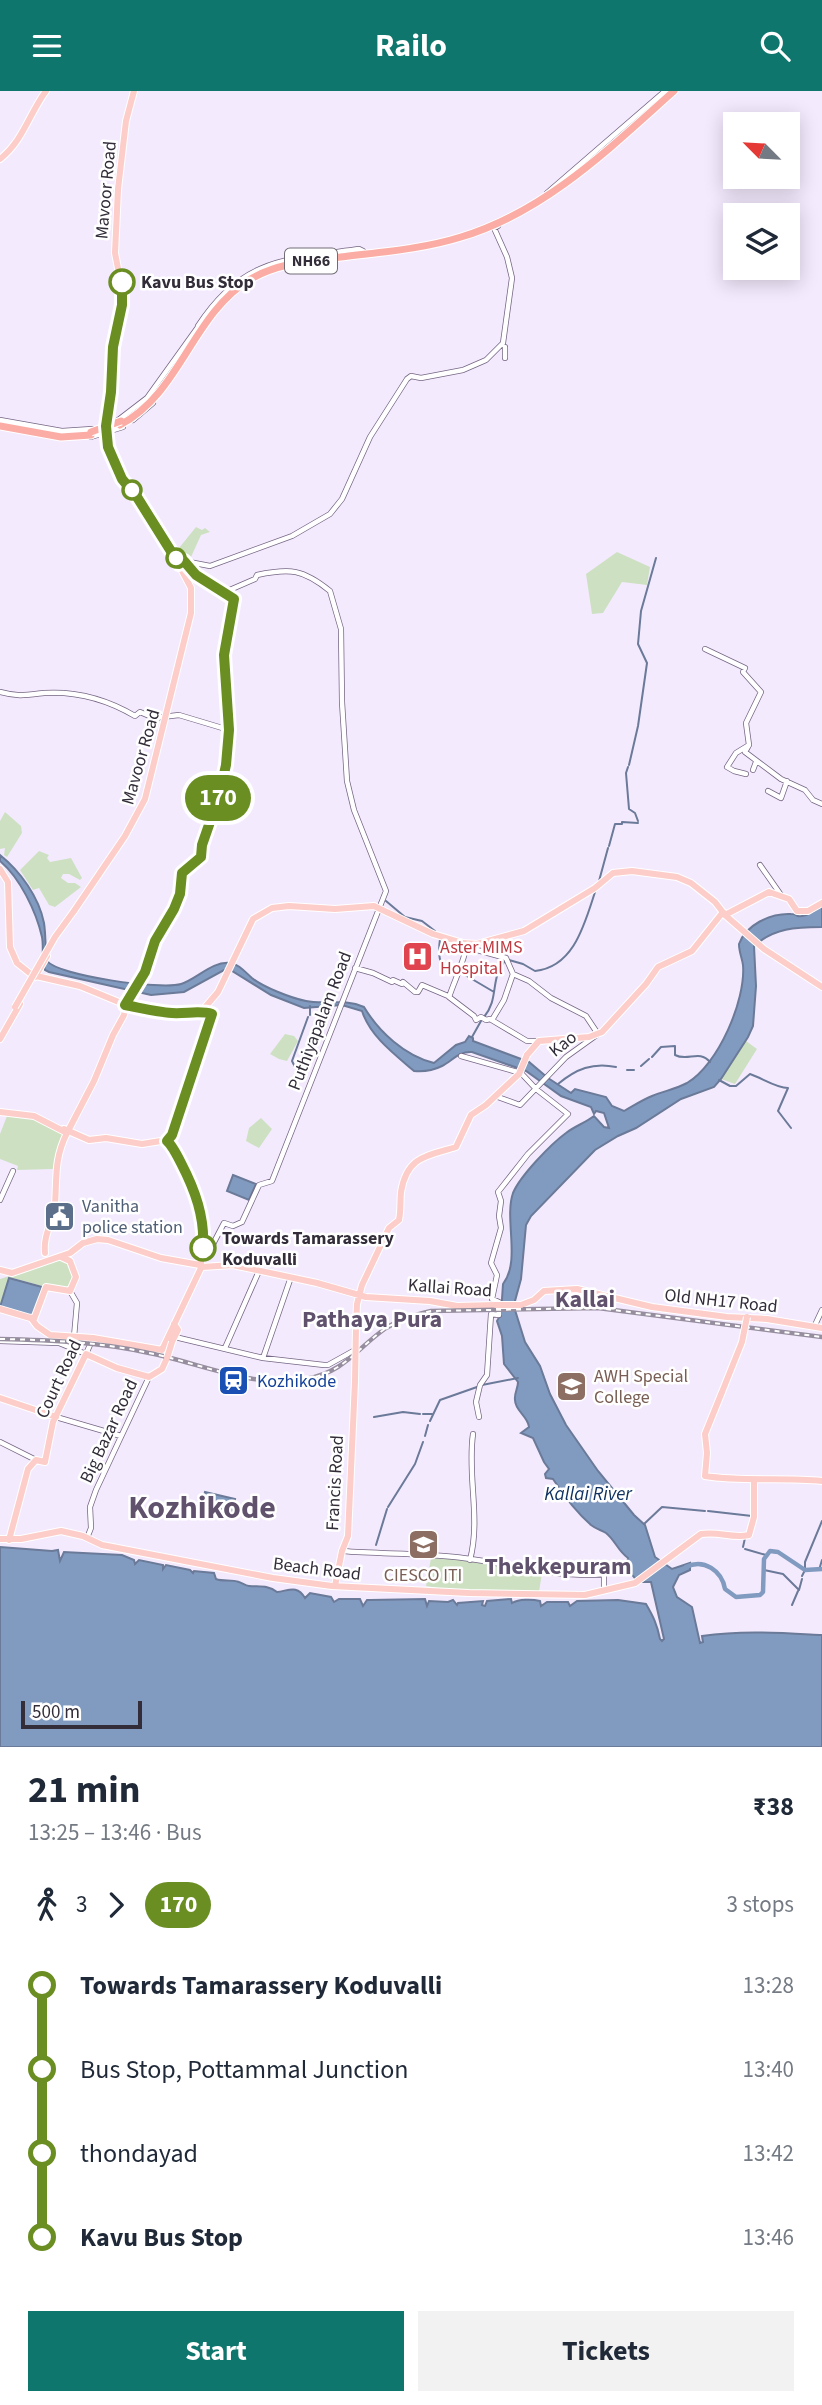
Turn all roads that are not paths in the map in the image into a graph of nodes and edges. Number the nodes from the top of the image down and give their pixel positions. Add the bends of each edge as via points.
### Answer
1 (46, 91) edge
2 (135, 91) edge
3 (671, 91) edge
4 (606, 147) junction
5 (0, 159) edge
6 (546, 194) junction
7 (210, 319) junction
8 (505, 347) dead end
9 (505, 358) dead end
10 (0, 424) edge
11 (12, 426) junction
12 (111, 426) junction
13 (183, 564) junction
14 (210, 566) junction
15 (201, 577) junction
16 (225, 592) junction
17 (705, 649) dead end
18 (0, 692) edge
19 (166, 717) junction
20 (229, 730) junction
21 (749, 745) junction
22 (756, 762) junction
23 (753, 770) dead end
24 (746, 774) dead end
25 (788, 781) junction
26 (768, 791) dead end
27 (822, 804) edge
28 (761, 865) dead end
29 (0, 867) edge
30 (781, 895) junction
31 (84, 896) junction
32 (822, 903) edge
33 (380, 908) junction
34 (722, 915) junction
35 (467, 945) junction
36 (355, 968) junction
37 (36, 972) junction
38 (513, 974) junction
39 (822, 987) edge
40 (449, 997) junction
41 (126, 1004) junction
42 (205, 1007) junction
43 (492, 1020) junction
44 (598, 1034) junction
45 (0, 1035) edge
46 (539, 1041) junction
47 (461, 1056) dead end
48 (520, 1073) junction
49 (536, 1089) junction
50 (495, 1096) junction
51 (0, 1111) edge
52 (68, 1132) junction
53 (168, 1141) junction
54 (13, 1171) dead end
55 (0, 1199) edge
56 (242, 1222) junction
57 (239, 1231) dead end
58 (203, 1244) junction
59 (45, 1253) junction
60 (70, 1257) junction
61 (50, 1261) junction
62 (37, 1264) junction
63 (203, 1265) junction
64 (259, 1271) junction
65 (2, 1273) edge
66 (291, 1277) junction
67 (359, 1290) junction
68 (71, 1291) junction
69 (366, 1297) junction
70 (618, 1298) joint
71 (357, 1304) junction
72 (0, 1309) edge
73 (822, 1310) edge
74 (747, 1317) junction
75 (31, 1318) junction
76 (174, 1324) junction
77 (819, 1327) edge
78 (74, 1337) junction
79 (93, 1338) junction
80 (174, 1340) junction
81 (0, 1341) edge
82 (225, 1348) junction
83 (355, 1350) dead end
84 (86, 1354) junction
85 (263, 1358) junction
86 (149, 1377) junction
87 (0, 1398) edge
88 (56, 1417) junction
89 (478, 1417) dead end
90 (472, 1434) dead end
91 (121, 1436) junction
92 (0, 1442) edge
93 (36, 1460) junction
94 (754, 1480) junction
95 (822, 1481) edge
96 (87, 1538) junction
97 (0, 1539) edge
98 (9, 1539) junction
99 (342, 1551) junction
100 (470, 1560) junction
101 (335, 1586) junction
102 (604, 1591) junction

1 - 5 main road via 23,135
2 - 12 main road, Mavoor Road via 119,172 115,253 123,294 113,347
3 - 4 highway, NH66
3 - 6 street
3 - 14 street via 593,165 555,194 494,228 512,278 501,347 463,370 407,379 330,514 292,535
4 - 6 highway, NH66
4 - 7 highway, NH66 via 548,196 503,221 429,244 272,269 242,285
6 - 12 highway, NH66 via 460,234 292,260 263,270 226,295 152,396
7 - 12 highway, NH66 via 153,401 138,415
7 - 12 street via 155,401 139,417
8 - 9 street
10 - 11 highway, NH66
11 - 12 highway, NH66, bridge via 91,433
11 - 12 street via 60,439 82,439
12 - 13 main road, Mavoor Road via 110,452 119,473
13 - 14 street
13 - 15 street
13 - 19 main road, Mavoor Road via 191,607
14 - 15 street
15 - 16 street
16 - 20 street via 234,599 224,655
16 - 33 street, Puthiyapalam Road via 260,575 288,570 330,591 341,629 347,781 386,891
17 - 21 street via 745,668 743,673 761,692 746,723
18 - 19 street via 19,697 43,693 89,696 135,716 140,712
19 - 20 street via 179,715
19 - 31 main road, Mavoor Road via 144,806
20 - 41 street via 226,765 203,852 182,873 174,909
21 - 22 street via 745,752
21 - 24 street via 736,753 727,767
22 - 23 street
22 - 25 street
25 - 26 street via 781,798
25 - 27 street
28 - 30 street
29 - 37 main road via 10,880 14,954 17,961
30 - 32 main road via 792,901 797,911
30 - 34 main road via 769,892
31 - 37 main road, bridge
31 - 45 main road, Mavoor Road, bridge
33 - 35 main road
33 - 36 street, Puthiyapalam Road
33 - 42 main road via 272,908 253,919 218,992
34 - 35 main road via 700,889 685,880 623,871 524,931
34 - 39 main road
34 - 44 main road via 692,951 658,967
35 - 38 street, Kao via 506,958
35 - 40 street
36 - 40 street via 402,982 415,992 422,985
36 - 56 street, Puthiyapalam Road via 272,1181 259,1185
37 - 41 main road
37 - 45 main road
38 - 43 street
38 - 44 street, Kao via 586,1016
40 - 43 street via 477,1020
41 - 42 main road via 184,1011
41 - 52 main road via 90,1092
42 - 53 street via 212,1014
43 - 46 street via 527,1041
44 - 46 main road
44 - 49 street, Kao via 566,1057
46 - 48 main road, bridge
47 - 48 street
48 - 49 street
48 - 50 main road
49 - 50 street via 520,1105
49 - 89 street via 568,1114 497,1194 502,1201 501,1229 491,1263 497,1275 492,1299 499,1302 499,1315 491,1314 487,1374 476,1402
50 - 67 main road, Francis Road via 470,1116 456,1147 433,1152 411,1165 402,1188 399,1220 389,1228
51 - 52 main road via 34,1117
52 - 53 main road via 89,1142 109,1139 134,1145
52 - 59 main road via 55,1169 55,1204
53 - 58 main road via 196,1196
54 - 55 street
56 - 57 street, Puthiyapalam Road
56 - 58 street via 224,1223 212,1246
58 - 63 main road
59 - 61 main road
59 - 62 main road
60 - 61 main road
60 - 63 main road, Kallai Road via 81,1245 107,1242 140,1254
60 - 68 main road via 77,1279
61 - 62 main road
62 - 65 main road
63 - 64 main road, Kallai Road
63 - 76 main road
64 - 66 main road, Kallai Road
64 - 82 street
66 - 67 main road, Kallai Road
66 - 85 street
67 - 69 main road, Kallai Road
67 - 71 main road, Francis Road
68 - 75 main road via 46,1287 36,1317
68 - 78 street via 78,1303
69 - 70 main road, Kallai Road, bridge via 457,1306 521,1305 544,1291 577,1289
69 - 71 main road
70 - 74 main road, Old NH17 Road via 652,1307
71 - 99 main road, Francis Road, bridge via 348,1535
72 - 75 main road
73 - 77 street
74 - 77 main road, Old NH17 Road
74 - 94 main road, bridge via 742,1342 705,1434 705,1476
75 - 78 main road via 50,1335
76 - 79 main road via 162,1350
76 - 80 main road via 178,1328
78 - 79 main road
79 - 84 street, Court Road
80 - 82 street
80 - 86 main road, bridge via 162,1369
81 - 84 street via 59,1343
82 - 85 street
83 - 85 street via 328,1365
84 - 86 main road
84 - 88 main road, Court Road
86 - 91 street, Big Bazar Road
87 - 88 main road
88 - 91 street
88 - 93 main road, Court Road via 45,1462
90 - 100 street via 475,1524
91 - 96 street, Big Bazar Road via 90,1507
92 - 93 street
93 - 98 main road, Court Road via 22,1488
94 - 95 main road
94 - 102 main road, Beach Road via 754,1517 748,1535 701,1534 635,1583
96 - 98 main road, Beach Road via 61,1531
96 - 101 main road, Beach Road via 102,1545 259,1576
97 - 98 main road, Beach Road
99 - 100 street
99 - 101 main road, Francis Road
100 - 102 street via 579,1576 605,1574
101 - 102 main road, Beach Road via 496,1594

